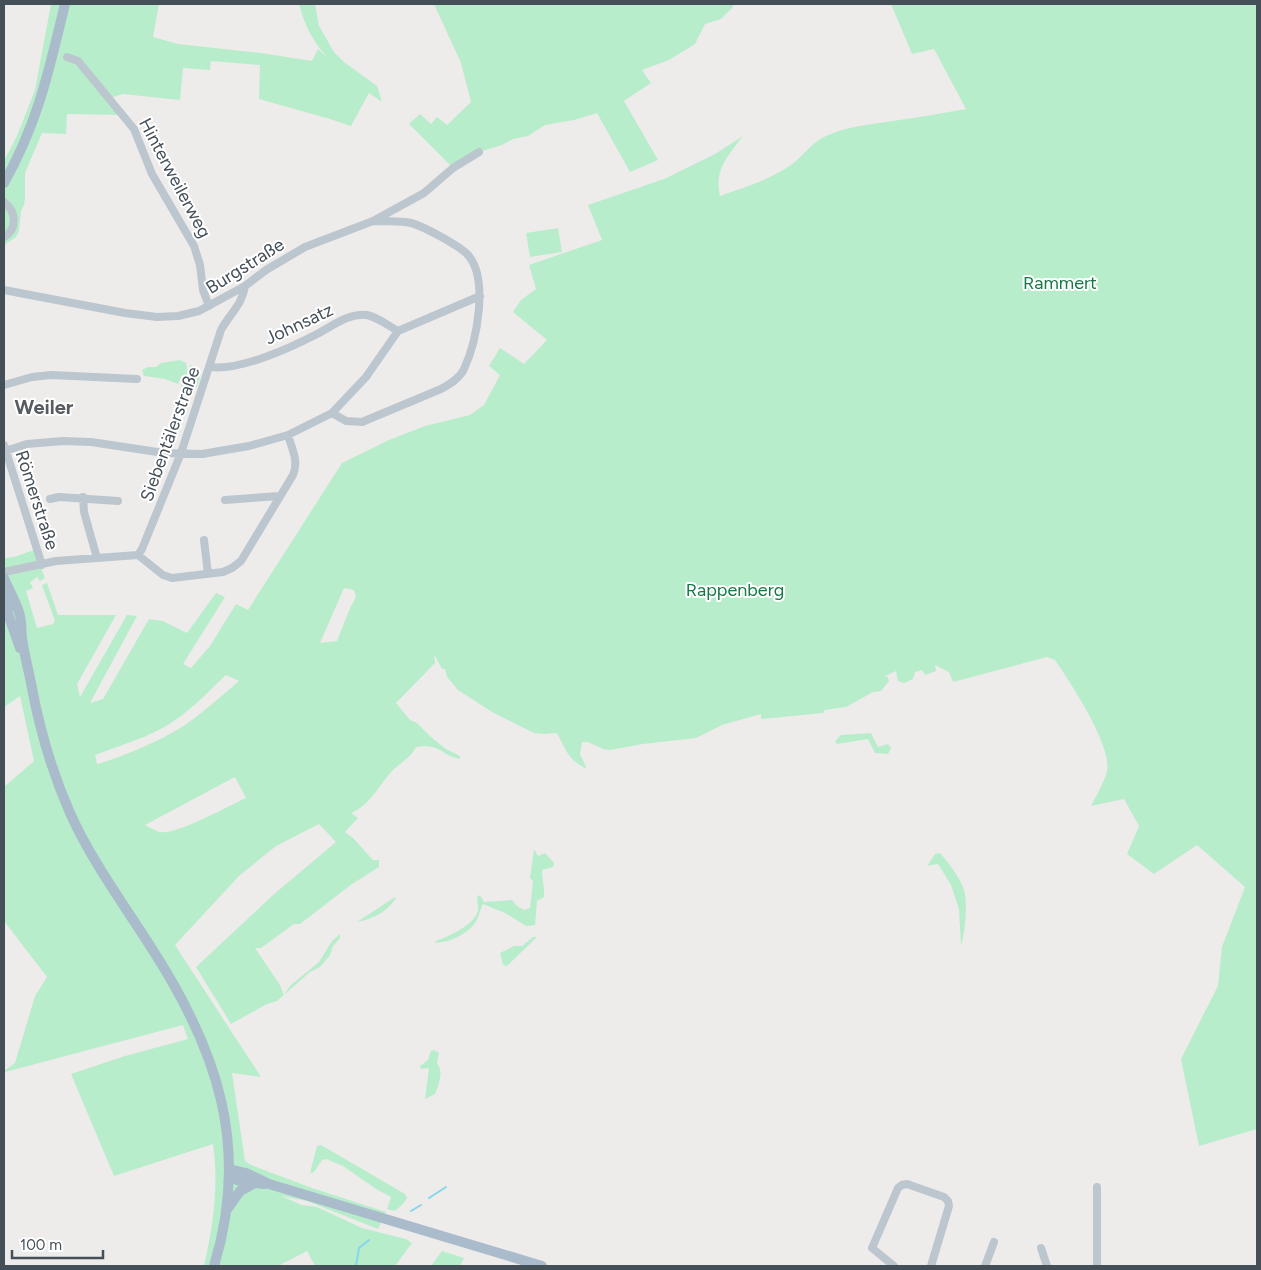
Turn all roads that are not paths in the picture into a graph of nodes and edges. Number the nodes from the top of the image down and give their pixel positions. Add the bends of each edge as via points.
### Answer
1 (65, 4) edge
2 (67, 57) dead end
3 (479, 152) dead end
4 (4, 183) edge
5 (4, 202) edge
6 (8, 211) edge
7 (373, 221) junction
8 (4, 237) edge
9 (245, 286) junction
10 (4, 290) edge
11 (480, 296) junction
12 (209, 306) junction
13 (398, 331) junction
14 (210, 367) junction
15 (137, 379) dead end
16 (4, 385) edge
17 (332, 413) junction
18 (288, 435) junction
19 (5, 448) edge
20 (181, 453) junction
21 (279, 496) junction
22 (83, 498) junction
23 (50, 499) dead end
24 (118, 500) dead end
25 (225, 500) dead end
26 (204, 540) dead end
27 (138, 555) junction
28 (97, 558) junction
29 (42, 565) junction
30 (4, 572) edge
31 (208, 574) junction
32 (5, 581) edge
33 (229, 1173) junction
34 (253, 1184) junction
35 (269, 1184) junction
36 (1097, 1187) dead end
37 (226, 1211) junction
38 (994, 1242) dead end
39 (1042, 1248) dead end
40 (214, 1266) edge
41 (542, 1266) edge
42 (894, 1266) edge
43 (930, 1266) edge
44 (986, 1266) edge
45 (1047, 1266) edge
46 (1097, 1266) edge

1 - 4 main road via 44,93 19,156
2 - 12 street, Hinterweilerweg via 78,62 134,129 152,174 194,246
3 - 7 street, Burgstraße via 453,168 424,193
5 - 6 street
6 - 8 street via 14,222 12,231
7 - 9 street, Burgstraße via 305,247
7 - 11 street via 412,223 456,245 474,263
9 - 12 street, Burgstraße
9 - 14 street, Siebentälerstraße via 241,302 221,330
10 - 12 street, Burgstraße via 157,316 178,316
11 - 13 street
11 - 17 street via 464,370 453,381 362,422 346,421
13 - 14 street, Johnsatz via 369,316 356,315 276,353 230,367
13 - 17 street via 366,377
14 - 20 street, Siebentälerstraße
15 - 16 street via 51,375
17 - 18 street
18 - 20 street via 202,454
18 - 21 street via 296,466
19 - 20 street via 63,441 91,442 164,454
19 - 29 street, Römerstraße
20 - 27 street, Siebentälerstraße
21 - 25 street
21 - 31 street via 241,561 223,572
22 - 23 street, Siebentälerstraße
22 - 24 street, Siebentälerstraße
22 - 28 street
26 - 31 street
27 - 28 street
27 - 31 street via 172,578
28 - 29 street
29 - 30 street
32 - 33 main road via 10,623 31,685 48,753 70,813 98,867 176,988 205,1047 222,1102
33 - 34 main road
33 - 35 main road via 248,1174
33 - 37 main road
34 - 35 main road
34 - 37 main road via 240,1191
35 - 41 main road
36 - 46 street
37 - 40 main road
38 - 44 street
39 - 45 street
42 - 43 street via 872,1248 898,1188 907,1184 948,1200

